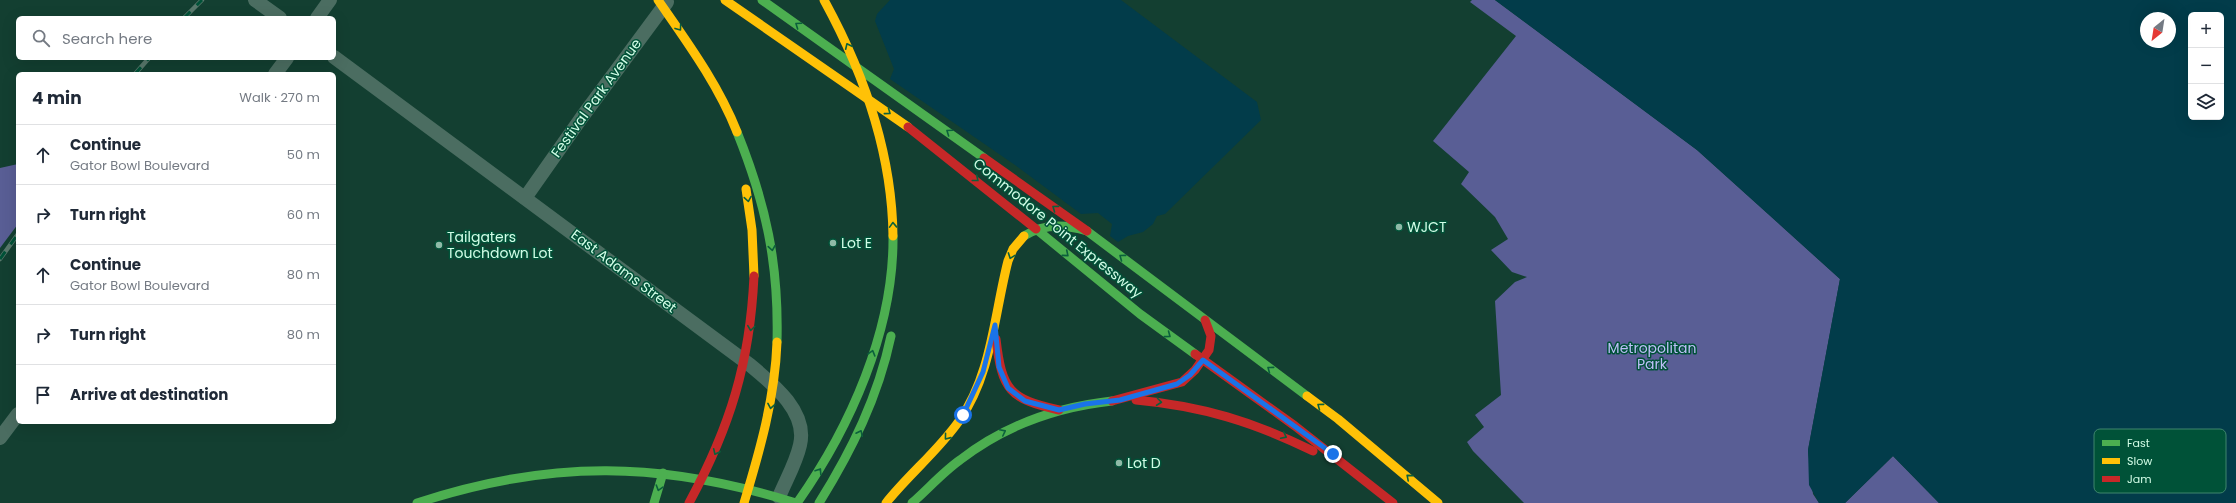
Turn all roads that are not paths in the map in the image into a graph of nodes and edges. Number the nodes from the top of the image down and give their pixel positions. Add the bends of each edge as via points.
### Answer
1 (255, 0) edge
2 (330, 0) edge
3 (658, 0) edge
4 (668, 0) edge
5 (726, 0) edge
6 (824, 0) edge
7 (763, 1) edge
8 (277, 16) edge
9 (318, 16) edge
10 (699, 56) junction
11 (336, 58) edge
12 (286, 60) edge
13 (276, 72) edge
14 (525, 198) junction
15 (1036, 229) junction
16 (1086, 231) junction
17 (893, 242) junction
18 (1206, 320) junction
19 (995, 325) junction
20 (1203, 360) junction
21 (1120, 400) junction
22 (1059, 410) junction
23 (16, 417) edge
24 (0, 438) edge
25 (663, 473) junction
26 (1369, 483) junction
27 (779, 497) junction
28 (417, 503) edge
29 (654, 503) edge
30 (688, 503) edge
31 (744, 503) edge
32 (796, 503) edge
33 (819, 503) edge
34 (886, 503) edge
35 (912, 503) edge
36 (1393, 503) edge
37 (1438, 503) edge

1 - 8 street
2 - 9 street
3 -> 10 main road
4 - 14 street, Festival Park Avenue
5 -> 15 main road, Commodore Point Expressway via 923,138
17 -> 6 main road via 889,185 872,109 853,56
16 -> 7 main road, Commodore Point Expressway
10 -> 30 main road via 726,117 745,184 753,234 754,293 748,350 735,403 717,450
10 -> 31 main road via 725,102 751,163 767,217 776,280 778,326 774,390 761,450
11 - 14 street, East Adams Street
12 - 13 street
14 - 27 street, East Adams Street via 775,387 788,403 800,426 800,444
15 - 16 main road via 1061,225
15 -> 19 main road via 1022,238 1011,254
15 -> 20 main road, Commodore Point Expressway
18 -> 16 main road, Commodore Point Expressway
32 -> 17 main road via 834,447 863,381 886,294
33 -> 17 main road via 849,453 871,408 884,368 893,320
18 - 20 main road via 1211,331 1211,340
37 -> 18 main road, Commodore Point Expressway via 1338,419
19 - 22 main road via 999,367 1008,388 1025,401
19 -> 34 main road via 983,372 963,415 940,446
20 - 21 main road via 1182,382
20 - 26 main road, Commodore Point Expressway
21 - 22 main road
21 -> 26 main road via 1183,405 1243,419 1287,438
35 -> 22 main road via 977,446 1022,423
23 - 24 street
25 - 27 main road via 728,483
25 - 28 main road via 603,470 540,474 496,481
25 -> 29 main road
26 - 36 main road
27 - 32 main road

